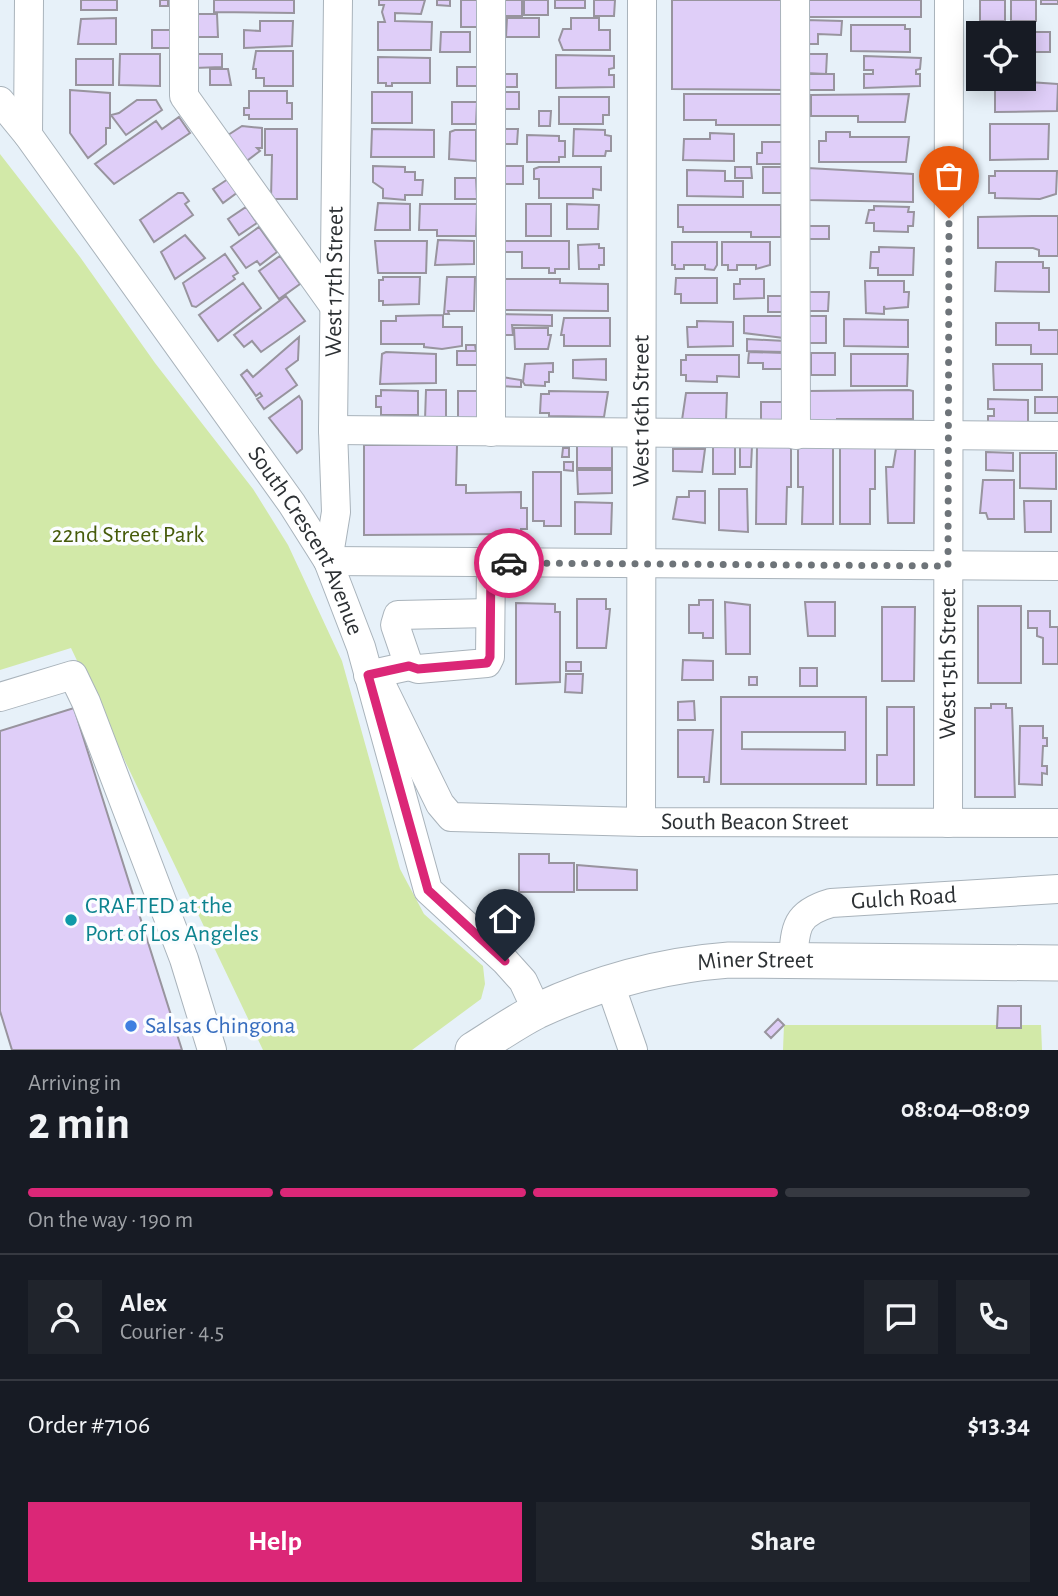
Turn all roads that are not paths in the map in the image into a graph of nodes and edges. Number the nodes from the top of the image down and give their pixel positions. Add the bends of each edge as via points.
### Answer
1 (29, 0) edge
2 (184, 0) edge
3 (338, 0) edge
4 (491, 0) edge
5 (642, 0) edge
6 (795, 0) edge
7 (949, 0) edge
8 (0, 101) edge
9 (28, 135) junction
10 (334, 306) junction
11 (333, 430) junction
12 (491, 432) junction
13 (641, 432) junction
14 (796, 435) junction
15 (948, 436) junction
16 (1058, 436) edge
17 (328, 561) junction
18 (491, 563) junction
19 (641, 565) junction
20 (948, 566) junction
21 (1058, 566) edge
22 (490, 613) junction
23 (409, 666) junction
24 (371, 674) junction
25 (0, 697) edge
26 (641, 822) junction
27 (947, 823) junction
28 (1058, 823) edge
29 (1058, 889) edge
30 (793, 961) junction
31 (1058, 963) edge
32 (610, 984) junction
33 (537, 1012) junction
34 (212, 1050) edge
35 (472, 1050) edge
36 (633, 1050) edge

1 - 9 street
2 - 10 street via 184,96
3 - 10 street, West 17th Street
4 - 12 street
5 - 13 street, West 16th Street
6 - 14 street
7 - 15 street, West 15th Street
8 - 9 street, South Crescent Avenue
9 - 17 street, South Crescent Avenue
10 - 11 street, West 17th Street
11 - 12 street
11 - 17 street, West 17th Street via 336,512
12 - 13 street
13 - 14 street
13 - 19 street, West 16th Street
14 - 15 street
15 - 16 street
15 - 20 street, West 15th Street
17 - 18 street
17 - 24 street, South Crescent Avenue
18 - 19 street
18 - 22 street
19 - 20 street
19 - 26 street, West 16th Street
20 - 21 street
20 - 27 street, West 15th Street
22 - 23 street via 487,663
22 - 23 street via 398,615 395,625
23 - 24 street
24 - 26 street, South Beacon Street via 440,804 452,817
24 - 33 street, South Crescent Avenue via 428,890 523,981
25 - 34 street via 72,675 184,959
26 - 27 street, South Beacon Street
27 - 28 street, South Beacon Street
29 - 30 street, Gulch Road via 814,907 795,931
30 - 31 main road, Miner Street
30 - 32 main road, Miner Street via 681,964
32 - 33 main road, Miner Street
32 - 36 street
33 - 35 main road, Miner Street

